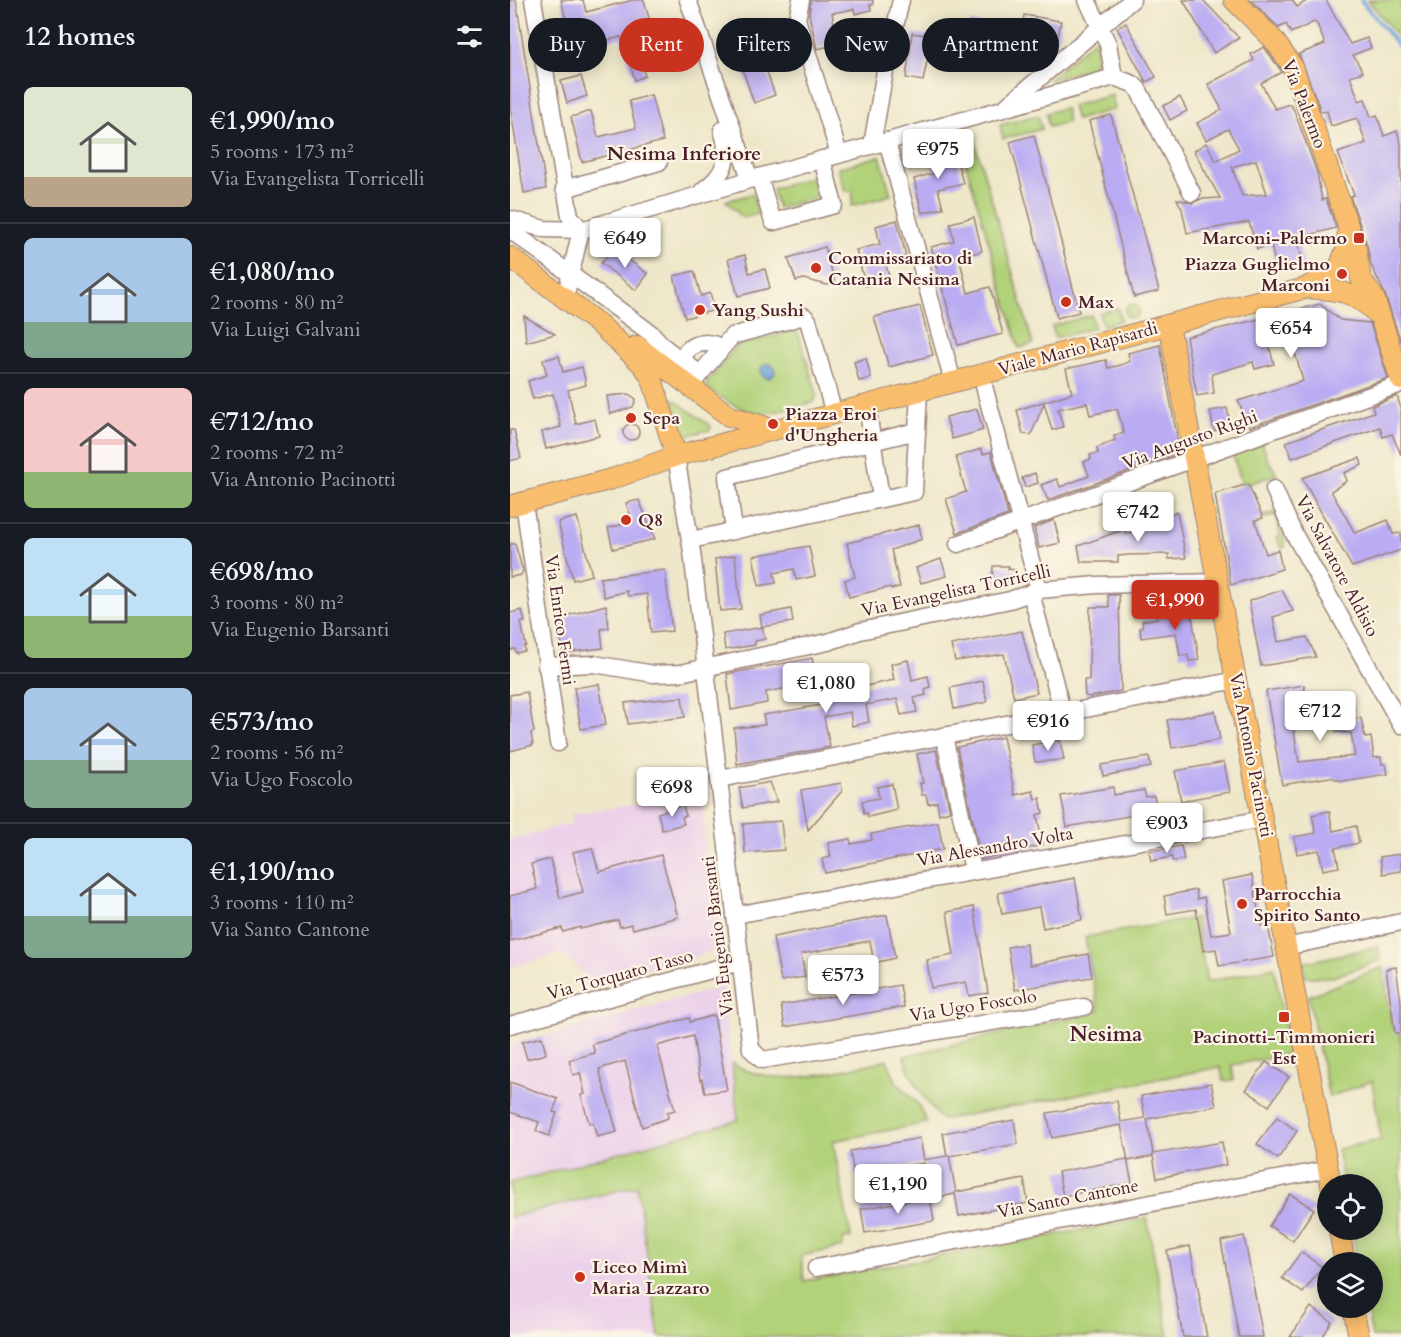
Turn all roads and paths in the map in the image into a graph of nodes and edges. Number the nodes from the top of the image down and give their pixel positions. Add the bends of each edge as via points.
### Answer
1 (534, 0) edge
2 (688, 0) edge
3 (801, 0) edge
4 (901, 0) edge
5 (1088, 0) edge
6 (1132, 0) edge
7 (1234, 0) edge
8 (1101, 26) junction
9 (1114, 77) junction
10 (720, 93) junction
11 (1003, 109) junction
12 (880, 143) junction
13 (839, 154) junction
14 (822, 159) junction
15 (659, 162) dead end
16 (754, 178) junction
17 (564, 189) junction
18 (1192, 193) dead end
19 (696, 195) junction
20 (510, 219) edge
21 (1348, 225) junction
22 (510, 230) edge
23 (581, 230) junction
24 (510, 257) edge
25 (1338, 270) junction
26 (571, 273) junction
27 (1352, 284) junction
28 (1306, 288) junction
29 (565, 298) junction
30 (600, 325) junction
31 (1169, 325) junction
32 (719, 352) junction
33 (683, 361) junction
34 (981, 375) junction
35 (953, 382) junction
36 (1401, 382) edge
37 (697, 385) junction
38 (919, 391) junction
39 (851, 410) junction
40 (776, 429) junction
41 (917, 431) junction
42 (873, 441) junction
43 (717, 445) junction
44 (676, 456) junction
45 (1195, 458) junction
46 (1274, 489) dead end
47 (881, 499) junction
48 (517, 504) edge
49 (1022, 522) junction
50 (734, 531) junction
51 (958, 544) dead end
52 (692, 546) junction
53 (1217, 582) junction
54 (1035, 592) junction
55 (546, 666) junction
56 (707, 667) junction
57 (1237, 680) junction
58 (1063, 714) junction
59 (1401, 724) edge
60 (944, 736) junction
61 (558, 743) dead end
62 (719, 779) junction
63 (1263, 819) junction
64 (973, 870) junction
65 (735, 915) junction
66 (1401, 922) edge
67 (1287, 948) junction
68 (740, 962) junction
69 (1084, 1007) dead end
70 (510, 1025) edge
71 (762, 1060) joint
72 (1328, 1174) edge
73 (1317, 1179) edge
74 (816, 1268) dead end
75 (1355, 1318) edge
76 (1359, 1337) edge

1 - 17 street
2 - 10 street
3 - 13 street via 797,20
4 - 12 street via 885,71
5 - 8 street
6 - 8 street
7 - 21 main road, Via Palermo via 1273,39 1293,67
8 - 9 street
8 - 11 street
9 - 11 street
9 - 18 street via 1138,89
10 - 16 street
10 - 19 street via 721,126 728,156 720,174
11 - 12 street
12 - 13 street
12 - 35 street
13 - 14 street
14 - 16 street
14 - 16 street via 834,205 824,208 773,222
15 - 17 street
16 - 19 street
17 - 23 street via 570,216
19 - 23 street
20 - 23 street via 544,229
21 - 25 main road via 1347,247
21 - 27 main road, Via Palermo via 1356,249
22 - 26 street
23 - 26 street
24 - 29 main road
25 - 27 main road via 1335,283
25 - 28 main road
26 - 29 street
26 - 33 street
27 - 28 main road
27 - 36 main road via 1374,297
28 - 31 main road, Viale Mario Rapisardi
29 - 30 main road
30 - 37 main road
30 - 44 main road via 643,365 652,379
31 - 34 main road, Viale Mario Rapisardi
31 - 45 main road, Via Antonio Pacinotti
32 - 33 street via 709,342 692,346 686,350
32 - 37 street
32 - 39 street via 732,336 804,315
33 - 37 street
34 - 35 main road, Viale Mario Rapisardi
34 - 49 street
35 - 38 main road, Viale Mario Rapisardi
36 - 45 street, Via Augusto Righi
37 - 40 main road via 740,422
37 - 43 main road via 721,429
38 - 39 main road, Viale Mario Rapisardi
38 - 41 street
39 - 40 main road, Viale Mario Rapisardi
39 - 42 street
40 - 43 main road, Viale Mario Rapisardi
41 - 42 street
41 - 47 street via 914,492
42 - 47 street
42 - 50 street via 727,477
43 - 44 main road, Viale Mario Rapisardi
44 - 48 main road, Viale Mario Rapisardi
44 - 52 street, Via Eugenio Barsanti
45 - 49 street, Via Augusto Righi
45 - 53 main road, Via Antonio Pacinotti
46 - 59 street, Via Salvatore Aldisio via 1294,534
47 - 50 street
48 - 55 street, Via Enrico Fermi
49 - 51 street, Via Augusto Righi
49 - 54 street
50 - 52 street
52 - 56 street, Via Eugenio Barsanti
53 - 54 street, Via Evangelista Torricelli via 1097,585
53 - 57 main road, Via Antonio Pacinotti
54 - 56 street, Via Evangelista Torricelli
54 - 58 street
55 - 56 street, Via Evangelista Torricelli via 594,664 654,674
55 - 61 street, Via Enrico Fermi
56 - 62 street, Via Eugenio Barsanti
57 - 58 street
57 - 63 main road, Via Antonio Pacinotti
58 - 60 street
60 - 62 street
60 - 64 street
62 - 65 street, Via Eugenio Barsanti
63 - 64 street, Via Alessandro Volta
63 - 67 main road, Via Antonio Pacinotti
64 - 65 street, Via Alessandro Volta
65 - 68 street, Via Eugenio Barsanti
66 - 67 street
67 - 72 main road, Via Antonio Pacinotti
68 - 70 street, Via Torquato Tasso
68 - 71 street, Via Eugenio Barsanti via 752,1049
69 - 71 street, Via Ugo Foscolo
73 - 74 street, Via Santo Cantone
75 - 76 main road

